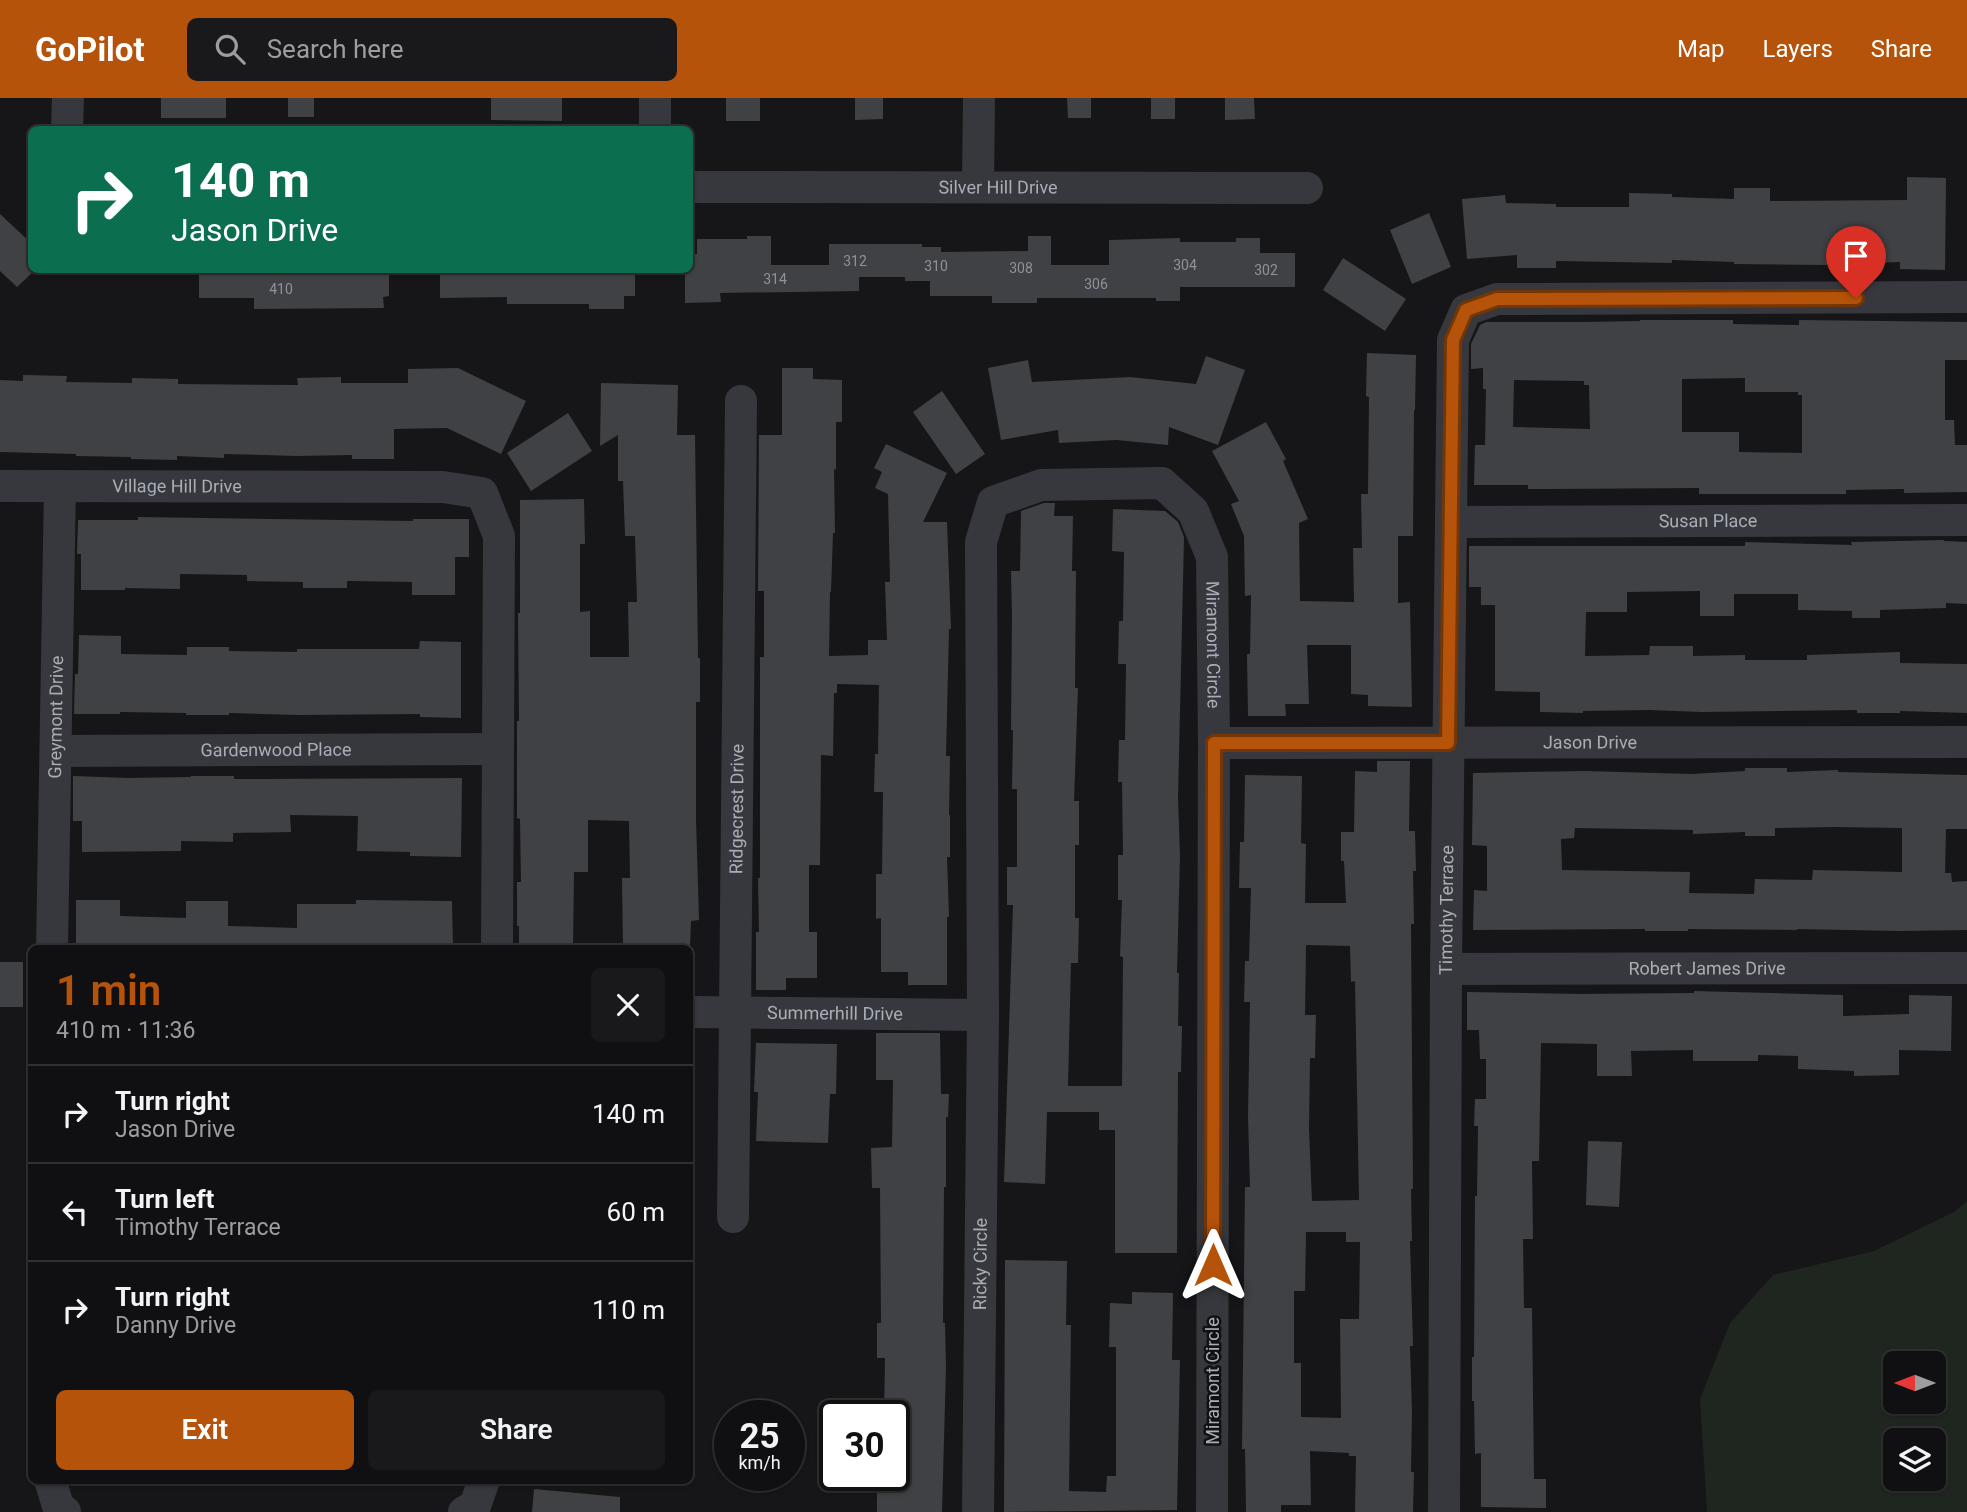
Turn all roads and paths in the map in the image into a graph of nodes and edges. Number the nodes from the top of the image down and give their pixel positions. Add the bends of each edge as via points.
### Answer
1 (68, 98) edge
2 (655, 98) edge
3 (979, 98) edge
4 (67, 126) edge
5 (655, 126) edge
6 (693, 187) edge
7 (978, 187) junction
8 (1307, 188) dead end
9 (1967, 297) edge
10 (741, 401) dead end
11 (0, 486) edge
12 (60, 486) junction
13 (1967, 520) edge
14 (1451, 522) junction
15 (1967, 742) edge
16 (1214, 743) junction
17 (1448, 743) junction
18 (498, 750) junction
19 (56, 751) junction
20 (52, 945) edge
21 (497, 945) edge
22 (1967, 968) edge
23 (1446, 969) junction
24 (736, 1011) junction
25 (693, 1012) edge
26 (983, 1015) junction
27 (733, 1217) dead end
28 (51, 1484) edge
29 (483, 1484) edge
30 (65, 1512) edge
31 (464, 1512) edge
32 (978, 1512) edge
33 (1212, 1512) edge
34 (1444, 1512) edge

1 - 4 street
2 - 5 street
3 - 7 street
6 - 7 street, Silver Hill Drive
7 - 8 street, Silver Hill Drive
9 - 14 street, Timothy Terrace via 1497,299 1466,310 1453,340
10 - 24 street, Ridgecrest Drive
11 - 12 street, Village Hill Drive
12 - 18 street, Village Hill Drive via 443,487 482,493 499,536
12 - 19 street, Greymont Drive
13 - 14 street, Susan Place
14 - 17 street, Timothy Terrace
15 - 17 street, Jason Drive
16 - 17 street, Jason Drive
16 - 26 street, Miramont Circle via 1212,557 1193,511 1162,483 1041,485 993,502 981,542
16 - 33 street, Miramont Circle
17 - 23 street, Timothy Terrace
18 - 19 street, Gardenwood Place
18 - 21 street
19 - 20 street, Greymont Drive
22 - 23 street, Robert James Drive
23 - 34 street, Timothy Terrace
24 - 25 street, Summerhill Drive
24 - 26 street, Summerhill Drive
24 - 27 street, Ridgecrest Drive
26 - 32 street, Ricky Circle
28 - 30 street via 58,1506
29 - 31 street via 475,1506

